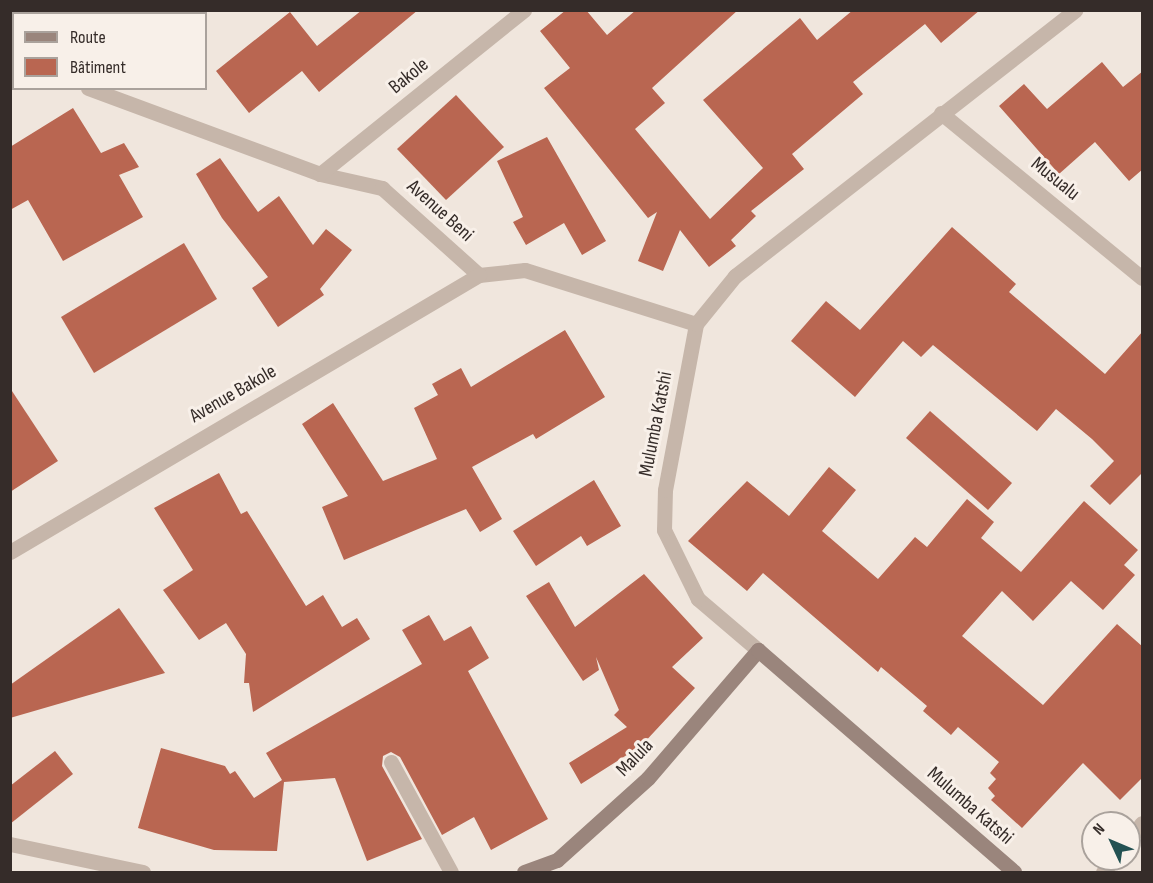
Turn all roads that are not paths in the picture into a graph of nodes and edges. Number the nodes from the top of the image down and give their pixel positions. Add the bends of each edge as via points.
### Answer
1 (524, 10) edge
2 (1076, 10) edge
3 (93, 90) edge
4 (941, 113) junction
5 (320, 174) junction
6 (479, 275) junction
7 (1143, 278) edge
8 (696, 324) junction
9 (10, 552) edge
10 (758, 650) junction
11 (391, 762) dead end
12 (10, 844) edge
13 (143, 873) edge
14 (451, 873) edge
15 (524, 873) edge
16 (1014, 873) edge

1 - 5 street, Bakole
2 - 4 street, Mulumba Katshi
3 - 5 street, Avenue Beni
4 - 7 street, Musualu
4 - 8 street, Mulumba Katshi via 735,276
5 - 6 street, Avenue Beni via 382,188
6 - 8 street via 525,270
6 - 9 street, Avenue Bakole
8 - 10 street, Mulumba Katshi via 665,490 664,531 698,599
10 - 15 street, Malula via 648,778 557,860
10 - 16 street, Mulumba Katshi
11 - 14 street
12 - 13 street

